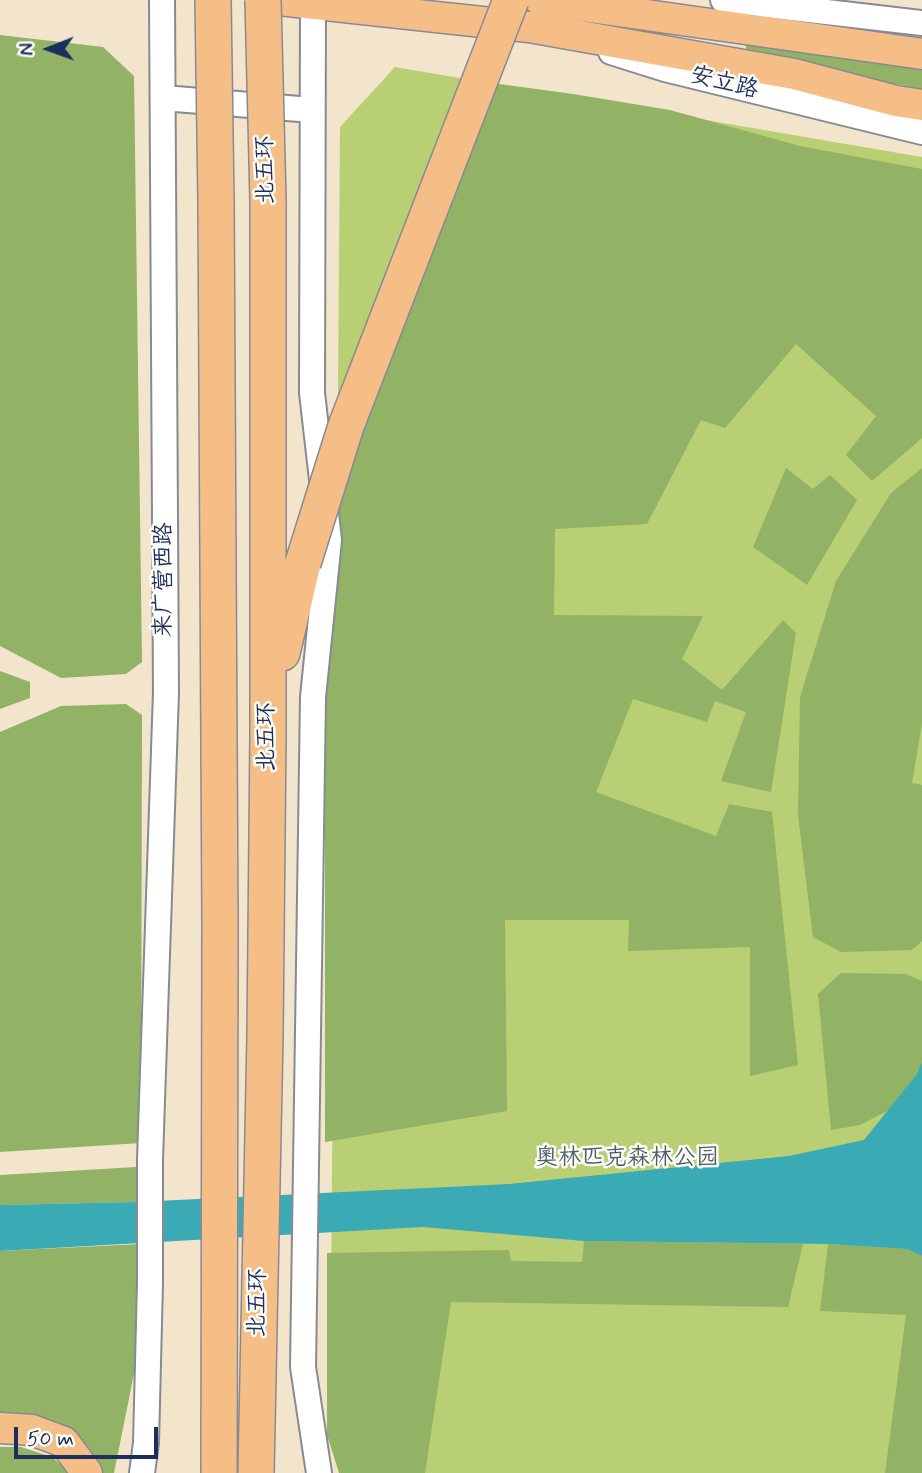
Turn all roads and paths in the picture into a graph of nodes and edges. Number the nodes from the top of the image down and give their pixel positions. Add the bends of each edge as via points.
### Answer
1 (162, 0) edge
2 (212, 0) edge
3 (263, 0) edge
4 (279, 0) edge
5 (723, 0) edge
6 (313, 2) edge
7 (527, 9) edge
8 (922, 23) edge
9 (922, 54) edge
10 (163, 98) junction
11 (922, 105) edge
12 (312, 110) junction
13 (922, 132) edge
14 (268, 736) junction
15 (0, 1428) edge
16 (87, 1473) edge
17 (142, 1473) edge
18 (219, 1473) edge
19 (256, 1473) edge
20 (319, 1473) edge

1 - 10 street, 来广营西路
2 - 18 highway, 北五环, bridge
3 - 14 highway, 北五环, bridge via 268,201
4 - 6 main road, 安立路
5 - 8 street
6 - 7 main road, 安立路
6 - 12 street
7 - 9 main road, 安立路
7 - 11 main road, 安立路
7 - 13 street, 安立路 via 665,69
7 - 14 highway, bridge via 346,426 303,563 276,675
10 - 12 street
10 - 17 street, 来广营西路 via 166,692
12 - 20 street via 313,393 329,540 313,697 303,1367
14 - 19 highway, 北五环
15 - 16 main road via 32,1430 64,1442

